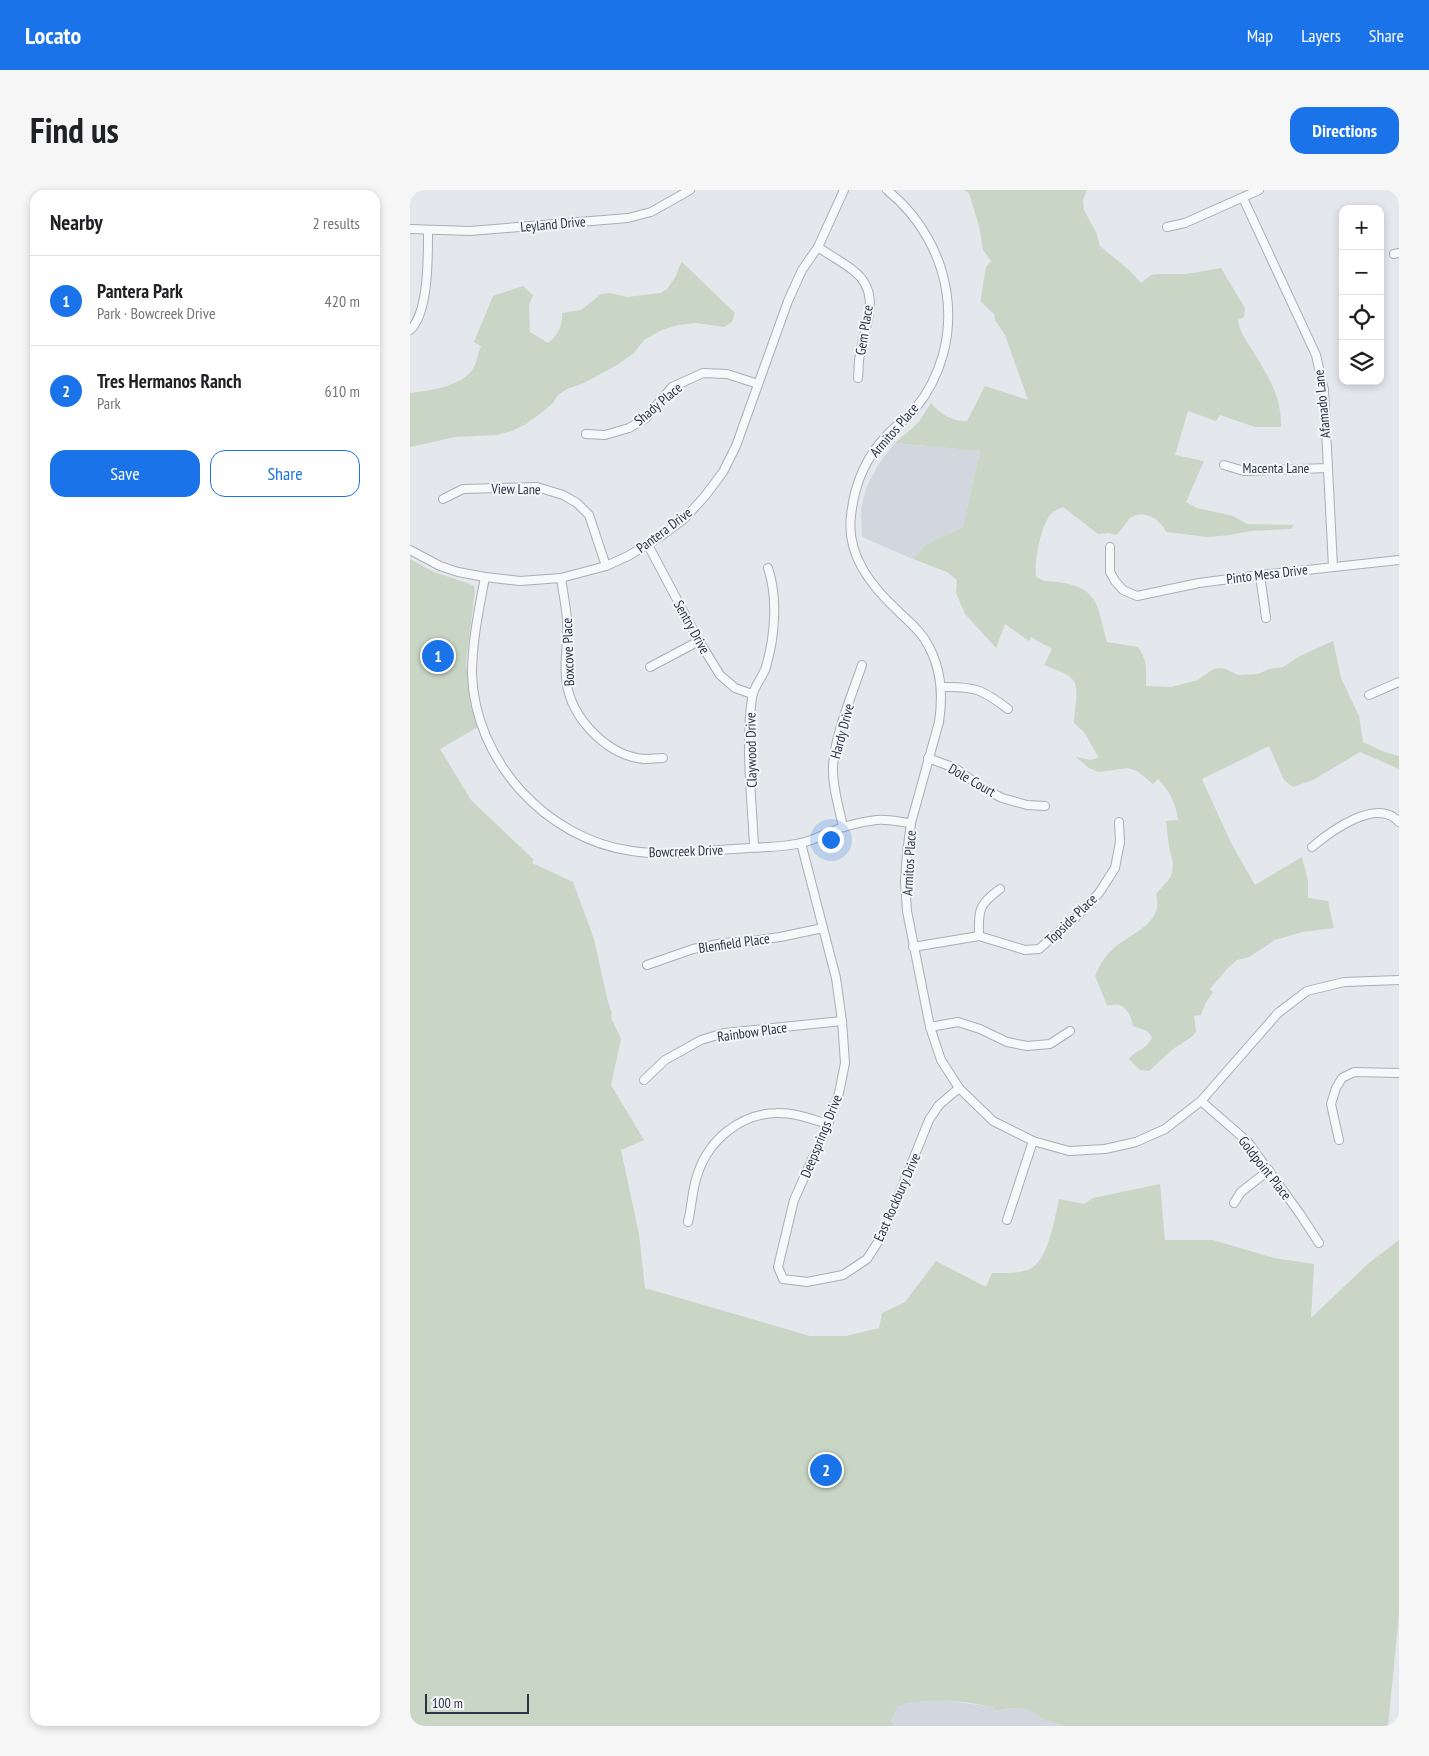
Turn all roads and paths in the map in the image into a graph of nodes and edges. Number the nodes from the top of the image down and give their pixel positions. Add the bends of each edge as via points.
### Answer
1 (690, 190) edge
2 (844, 190) edge
3 (888, 190) edge
4 (1259, 190) edge
5 (1243, 198) junction
6 (1167, 227) dead end
7 (410, 230) edge
8 (428, 230) junction
9 (818, 247) junction
10 (410, 330) edge
11 (858, 378) dead end
12 (758, 384) junction
13 (586, 434) dead end
14 (1224, 465) dead end
15 (1328, 468) junction
16 (443, 499) dead end
17 (648, 544) junction
18 (1110, 547) dead end
19 (410, 550) edge
20 (1399, 560) edge
21 (606, 566) junction
22 (1333, 567) junction
23 (768, 568) dead end
24 (1260, 575) junction
25 (485, 577) junction
26 (561, 578) junction
27 (1266, 618) dead end
28 (700, 641) junction
29 (862, 665) dead end
30 (650, 667) dead end
31 (1399, 682) edge
32 (941, 687) junction
33 (752, 694) junction
34 (1368, 695) dead end
35 (1008, 709) dead end
36 (663, 758) dead end
37 (928, 758) junction
38 (1045, 806) dead end
39 (1119, 822) dead end
40 (1399, 822) edge
41 (911, 823) junction
42 (843, 827) junction
43 (801, 843) junction
44 (1312, 847) dead end
45 (754, 848) junction
46 (1000, 889) dead end
47 (822, 928) junction
48 (979, 936) junction
49 (913, 947) junction
50 (647, 965) dead end
51 (1399, 980) edge
52 (842, 1021) junction
53 (930, 1027) junction
54 (1070, 1031) dead end
55 (1399, 1072) edge
56 (644, 1080) dead end
57 (959, 1088) junction
58 (1201, 1101) junction
59 (828, 1124) junction
60 (1339, 1140) dead end
61 (1033, 1141) junction
62 (1269, 1170) junction
63 (1234, 1203) dead end
64 (1007, 1220) dead end
65 (688, 1222) dead end
66 (1319, 1243) dead end
67 (783, 1279) joint

1 - 8 street, Leyland Drive via 651,212 628,218 470,231
2 - 9 street, Pantera Drive
3 - 32 street, Armitos Place via 917,220 933,246 945,277 947,340 936,375 915,410 886,436 865,463 854,492 850,519 861,567 870,582 915,626 928,644
4 - 5 street
5 - 6 street via 1185,223
5 - 15 street, Afamado Lane via 1316,355 1324,390
7 - 8 street, Leyland Drive
8 - 10 street via 427,281 416,325
9 - 11 street, Gem Place via 855,272 867,287 870,302 868,323
9 - 12 street, Pantera Drive via 802,270 788,301
12 - 13 street, Shady Place via 728,374 703,373 672,387 646,418 629,428 605,435
12 - 17 street, Pantera Drive via 723,472 685,518
14 - 15 street, Macenta Lane via 1244,471
15 - 22 street, Afamado Lane
16 - 21 street, View Lane via 463,489 537,487 563,494 589,515
17 - 21 street, Pantera Drive
17 - 28 street, Sentry Drive
18 - 24 street, Pinto Mesa Drive via 1110,572 1123,590 1137,596
19 - 25 street, Pantera Drive via 440,566
20 - 22 street, Pinto Mesa Drive
21 - 26 street, Pantera Drive
22 - 24 street, Pinto Mesa Drive
23 - 33 street, Claywood Drive via 772,580 772,640 766,669
24 - 27 street
25 - 26 street, Pantera Drive via 520,581
25 - 45 street, Bowcreek Drive via 473,648 472,676 482,726 492,749 517,787 559,824 582,836 630,851 666,853
26 - 36 street, Boxcove Place via 567,620 565,670 576,711 605,743 642,759
28 - 30 street
28 - 33 street, Sentry Drive via 720,676 735,688
29 - 42 street, Hardy Drive via 838,737 833,766 834,790
31 - 34 street
32 - 35 street via 965,686 980,691
32 - 37 street, Armitos Place via 942,707
33 - 45 street, Claywood Drive via 749,727
37 - 38 street, Dole Court via 955,768 1002,798
37 - 41 street, Armitos Place
39 - 48 street, Topside Place via 1120,842 1115,868 1099,893 1039,950 1025,950
40 - 44 street via 1395,817 1380,812 1362,816
41 - 42 street, Bowcreek Drive via 877,820
41 - 49 street, Armitos Place via 905,882
42 - 43 street, Bowcreek Drive
43 - 45 street, Bowcreek Drive
43 - 47 street, Deepsprings Drive
46 - 48 street via 988,898 978,914
47 - 50 street, Blenfield Place via 693,949
47 - 52 street, Deepsprings Drive via 836,978
48 - 49 street, Topside Place
49 - 53 street, Armitos Place
51 - 58 street, Armitos Place via 1344,982 1307,992 1278,1013
52 - 56 street, Rainbow Place via 724,1033 701,1040 665,1060
52 - 59 street, Deepsprings Drive via 845,1063
53 - 54 street via 958,1022 1007,1042 1028,1046 1050,1044
53 - 57 street, Armitos Place via 941,1060
55 - 60 street via 1354,1072 1342,1078 1331,1104
57 - 61 street, Armitos Place via 993,1121
57 - 67 street, East Rockbury Drive via 939,1105 929,1120 884,1234 867,1259 843,1275 807,1282
58 - 61 street, Armitos Place via 1165,1129 1136,1142 1105,1149 1069,1151
58 - 62 street, Goldpoint Place via 1248,1142
59 - 65 street via 776,1112 742,1121 728,1130 705,1156 697,1174
59 - 67 street, Deepsprings Drive via 794,1200 778,1267
61 - 64 street
62 - 63 street via 1242,1192
62 - 66 street, Goldpoint Place

